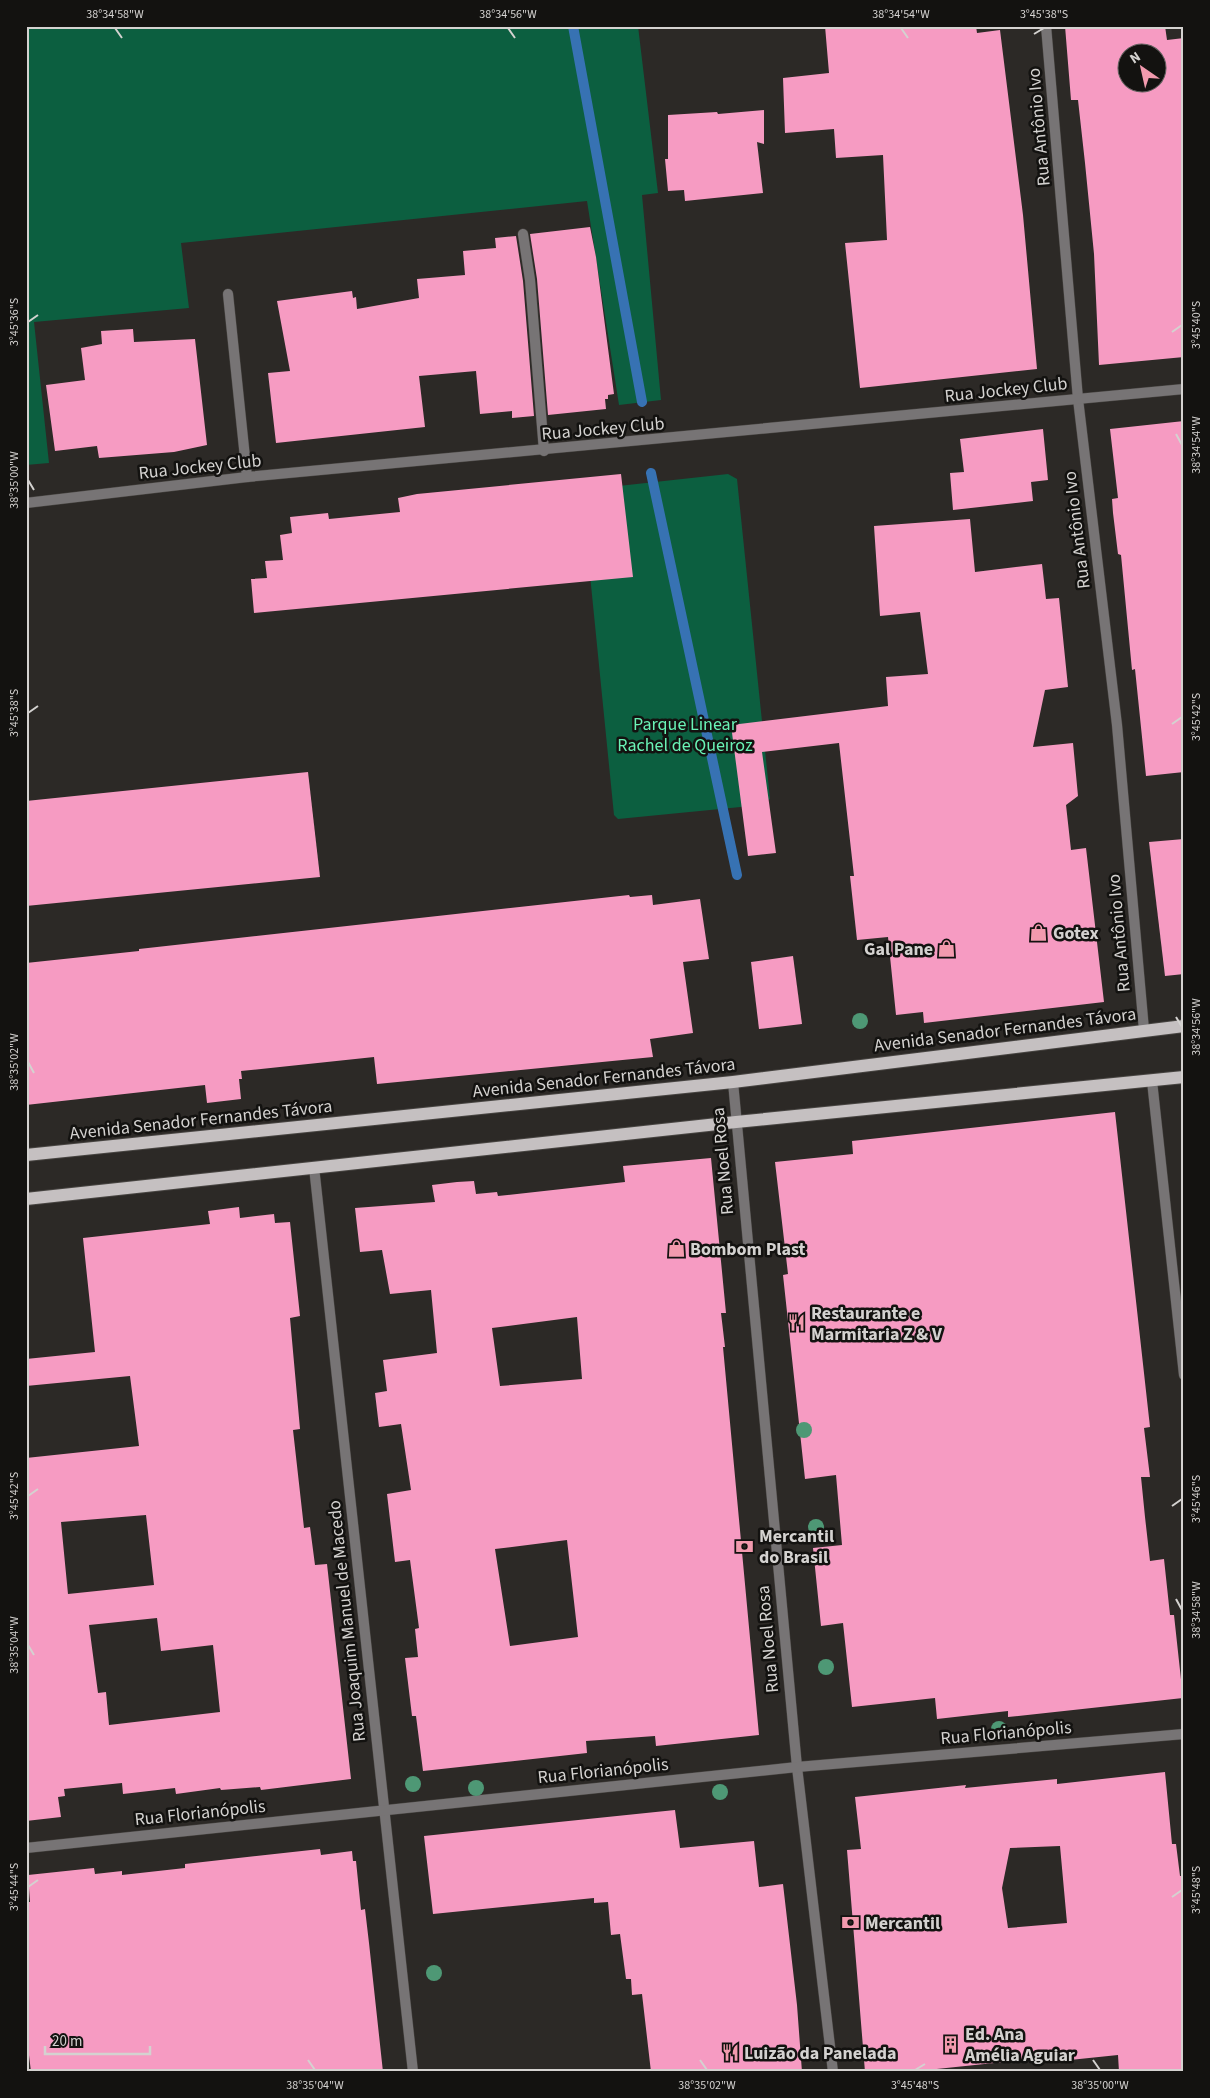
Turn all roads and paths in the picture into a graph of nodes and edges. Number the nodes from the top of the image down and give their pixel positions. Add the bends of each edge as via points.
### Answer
1 (1046, 26) edge
2 (523, 234) dead end
3 (228, 294) dead end
4 (1184, 390) edge
5 (1078, 399) junction
6 (544, 451) junction
7 (247, 477) junction
8 (26, 503) edge
9 (1184, 1026) edge
10 (1144, 1030) junction
11 (1184, 1077) edge
12 (1152, 1081) junction
13 (732, 1082) junction
14 (736, 1122) junction
15 (26, 1155) edge
16 (314, 1167) junction
17 (26, 1199) edge
18 (1184, 1375) edge
19 (1184, 1734) edge
20 (797, 1767) junction
21 (384, 1809) junction
22 (26, 1848) edge
23 (413, 2072) edge
24 (833, 2072) edge

1 - 5 street, Rua Antônio Ivo
2 - 6 street via 530,280
3 - 7 street
4 - 5 street, Rua Jockey Club
5 - 6 street, Rua Jockey Club
5 - 10 street, Rua Antônio Ivo via 1117,725
6 - 7 street, Rua Jockey Club
7 - 8 street, Rua Jockey Club
9 - 10 main road, Avenida Senador Fernandes Távora
10 - 13 main road, Avenida Senador Fernandes Távora
11 - 12 main road
12 - 14 main road
12 - 18 street
13 - 14 street, Rua Noel Rosa
13 - 15 main road, Avenida Senador Fernandes Távora
14 - 16 main road
14 - 20 street, Rua Noel Rosa
16 - 17 main road
16 - 21 street, Rua Joaquim Manuel de Macedo
19 - 20 street, Rua Florianópolis
20 - 21 street, Rua Florianópolis
20 - 24 street, Rua Noel Rosa
21 - 22 street, Rua Florianópolis
21 - 23 street, Rua Joaquim Manuel de Macedo

